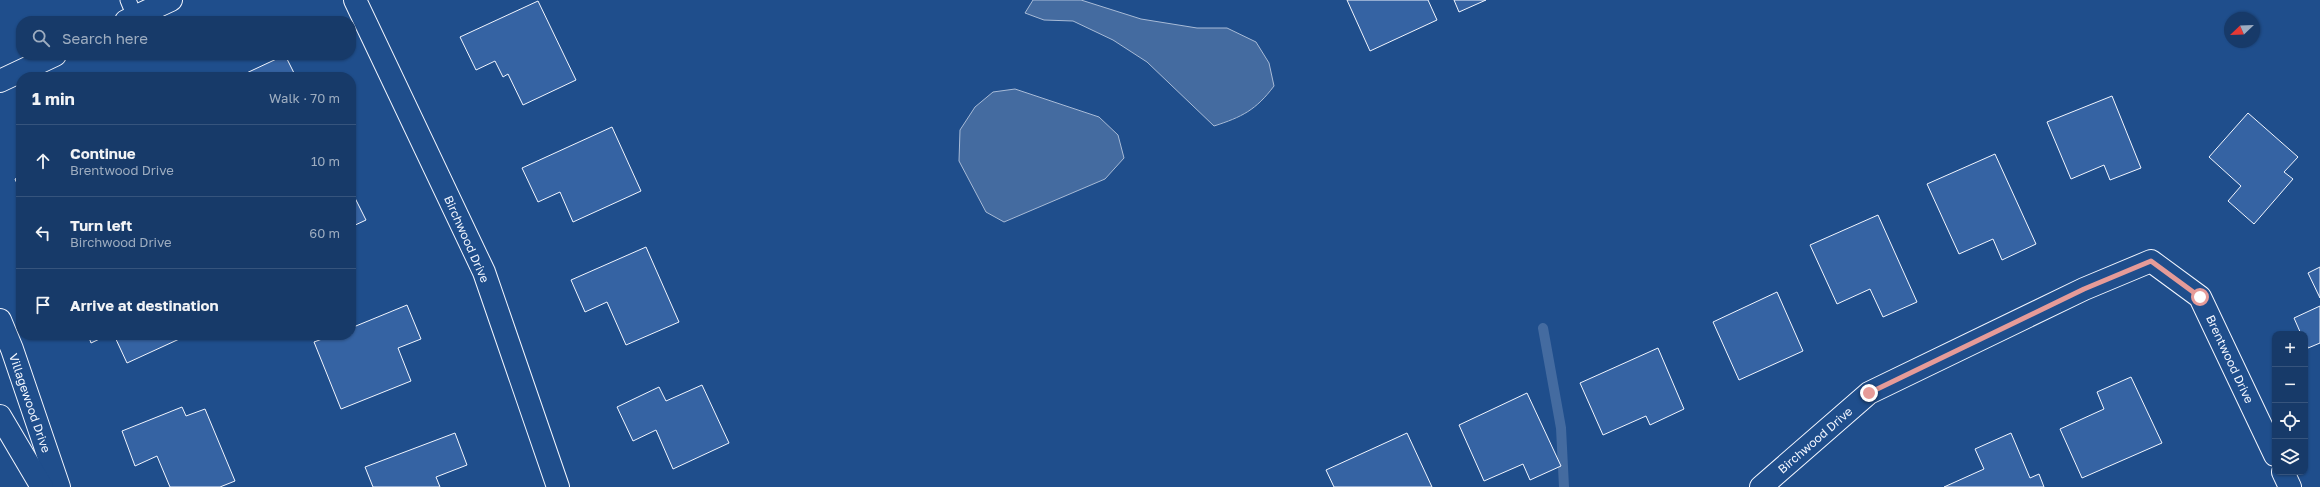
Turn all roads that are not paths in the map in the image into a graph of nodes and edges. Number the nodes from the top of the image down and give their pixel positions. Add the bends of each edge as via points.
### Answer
1 (171, 0) edge
2 (356, 0) edge
3 (130, 13) edge
4 (44, 60) edge
5 (19, 72) edge
6 (16, 73) edge
7 (0, 81) edge
8 (2151, 261) joint
9 (0, 320) edge
10 (0, 416) edge
11 (2272, 449) edge
12 (2284, 475) edge
13 (42, 487) edge
14 (59, 487) edge
15 (558, 487) edge
16 (1761, 487) edge
17 (2290, 487) edge

1 - 3 street
2 - 15 street, Birchwood Drive via 484,272
4 - 5 street
6 - 7 street
8 - 11 street, Brentwood Drive via 2200,297
8 - 16 street, Birchwood Drive via 2084,289 1869,393
9 - 14 street, Villagewood Drive
10 - 13 street, Villagewood Drive
12 - 17 street

